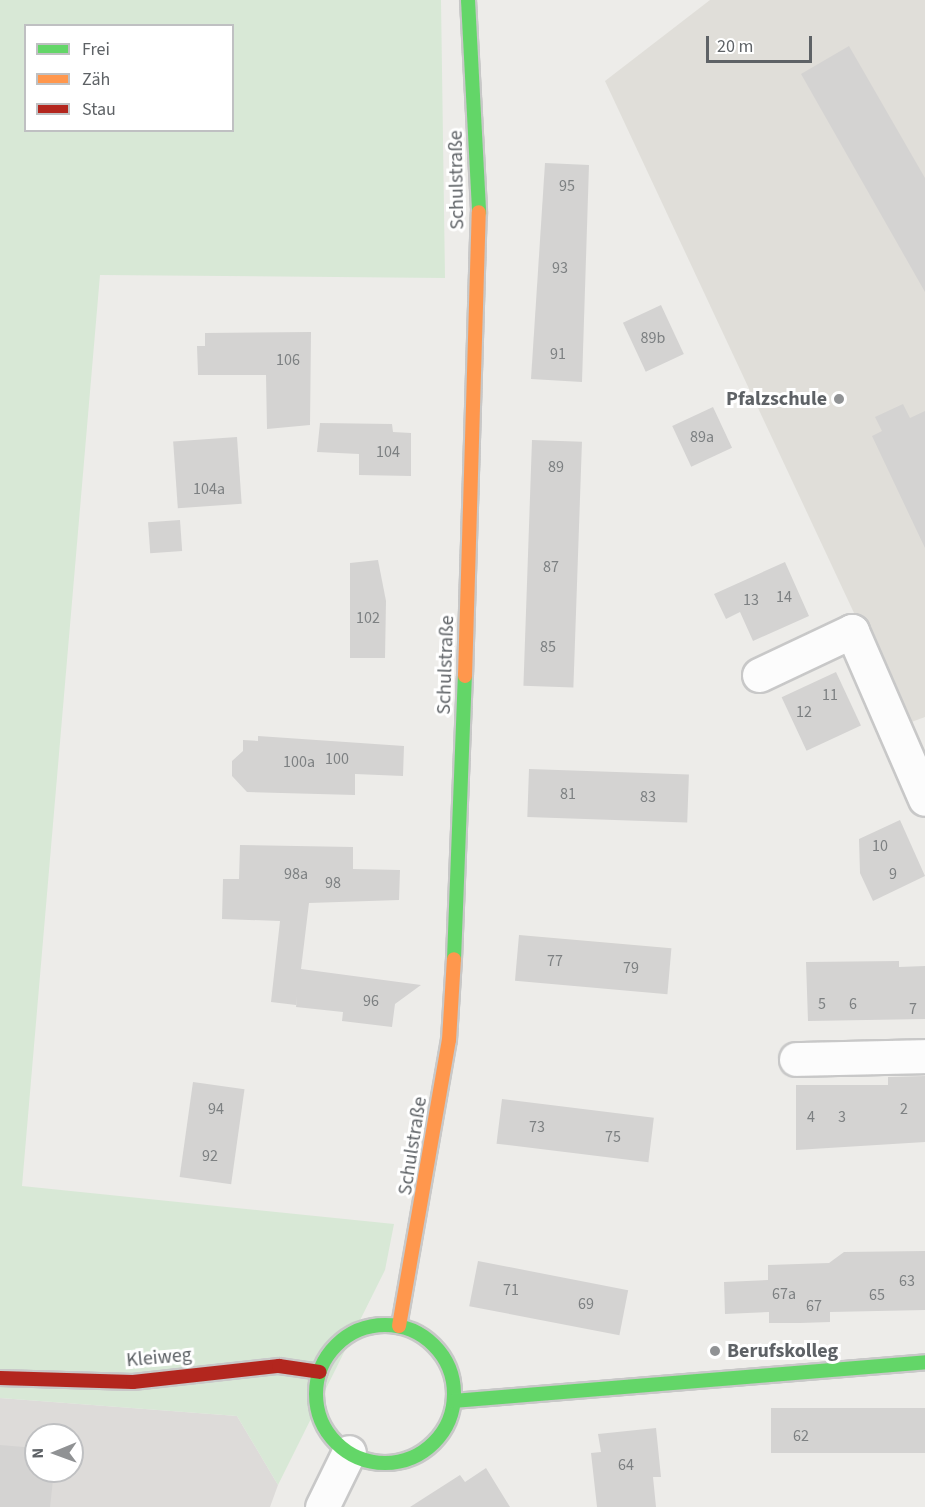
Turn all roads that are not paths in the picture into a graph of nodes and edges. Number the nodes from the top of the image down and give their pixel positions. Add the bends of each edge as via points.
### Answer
1 (468, 0) edge
2 (759, 675) dead end
3 (925, 799) edge
4 (925, 1056) edge
5 (796, 1059) dead end
6 (399, 1326) junction
7 (925, 1362) edge
8 (320, 1372) junction
9 (0, 1378) edge
10 (454, 1401) junction
11 (349, 1452) junction
12 (322, 1507) edge

1 - 6 main road, Schulstraße via 478,215 458,902 449,1040
2 - 3 street via 852,631
4 - 5 street
6 - 8 main road via 360,1329 328,1354
6 - 10 main road via 434,1345 446,1362
7 - 10 main road via 718,1383
8 - 9 main road, Kleiweg via 279,1366 133,1382
8 - 11 main road via 319,1413 326,1429
10 - 11 main road via 449,1421 423,1452 383,1463
11 - 12 street

